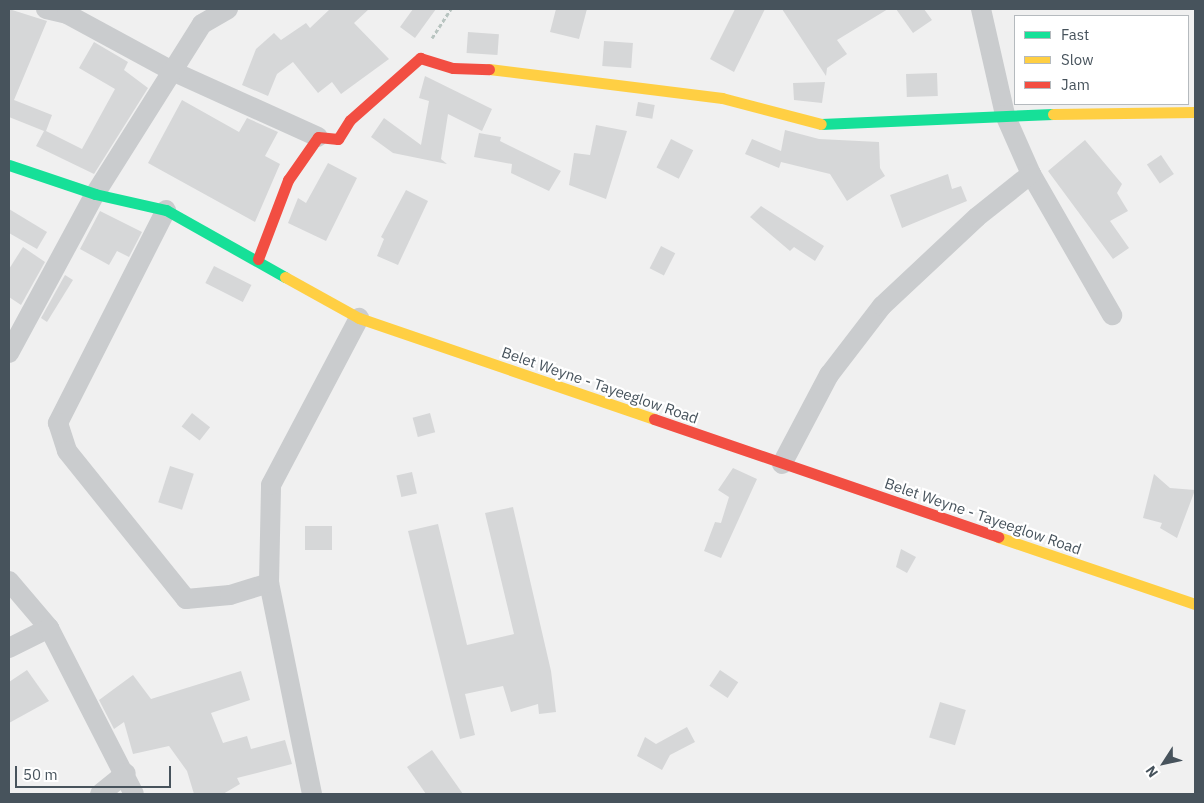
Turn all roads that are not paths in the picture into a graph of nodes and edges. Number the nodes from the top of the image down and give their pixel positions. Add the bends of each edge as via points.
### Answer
1 (46, 9) edge
2 (228, 9) edge
3 (981, 9) edge
4 (172, 71) junction
5 (1195, 112) edge
6 (1005, 115) junction
7 (318, 137) junction
8 (9, 165) edge
9 (1031, 174) junction
10 (94, 194) junction
11 (166, 210) junction
12 (258, 259) junction
13 (1112, 315) dead end
14 (359, 318) junction
15 (9, 353) edge
16 (782, 464) junction
17 (9, 581) edge
18 (270, 583) junction
19 (1195, 604) edge
20 (49, 628) junction
21 (9, 648) edge
22 (126, 773) junction
23 (100, 794) edge
24 (134, 794) edge
25 (312, 794) edge

1 - 4 street via 67,14
2 - 4 street via 202,24
3 - 6 street
4 - 7 street
4 - 10 street
5 - 6 main road
6 - 7 main road via 823,124 722,98 516,70 452,68 420,58 350,120 338,138
6 - 9 street
7 - 12 main road via 288,180
8 - 10 main road, Belet Weyne - Tayeeglow Road
9 - 13 street
9 - 16 street via 977,217 882,306 829,375
10 - 11 main road, Belet Weyne - Tayeeglow Road
10 - 15 street
11 - 12 main road, Belet Weyne - Tayeeglow Road
11 - 18 street via 58,423 67,451 186,599 230,595
12 - 14 main road, Belet Weyne - Tayeeglow Road
14 - 16 main road, Belet Weyne - Tayeeglow Road
14 - 18 street via 271,485
16 - 19 main road, Belet Weyne - Tayeeglow Road
17 - 20 street
18 - 25 street
20 - 21 street
20 - 22 street
22 - 23 street
22 - 24 street

